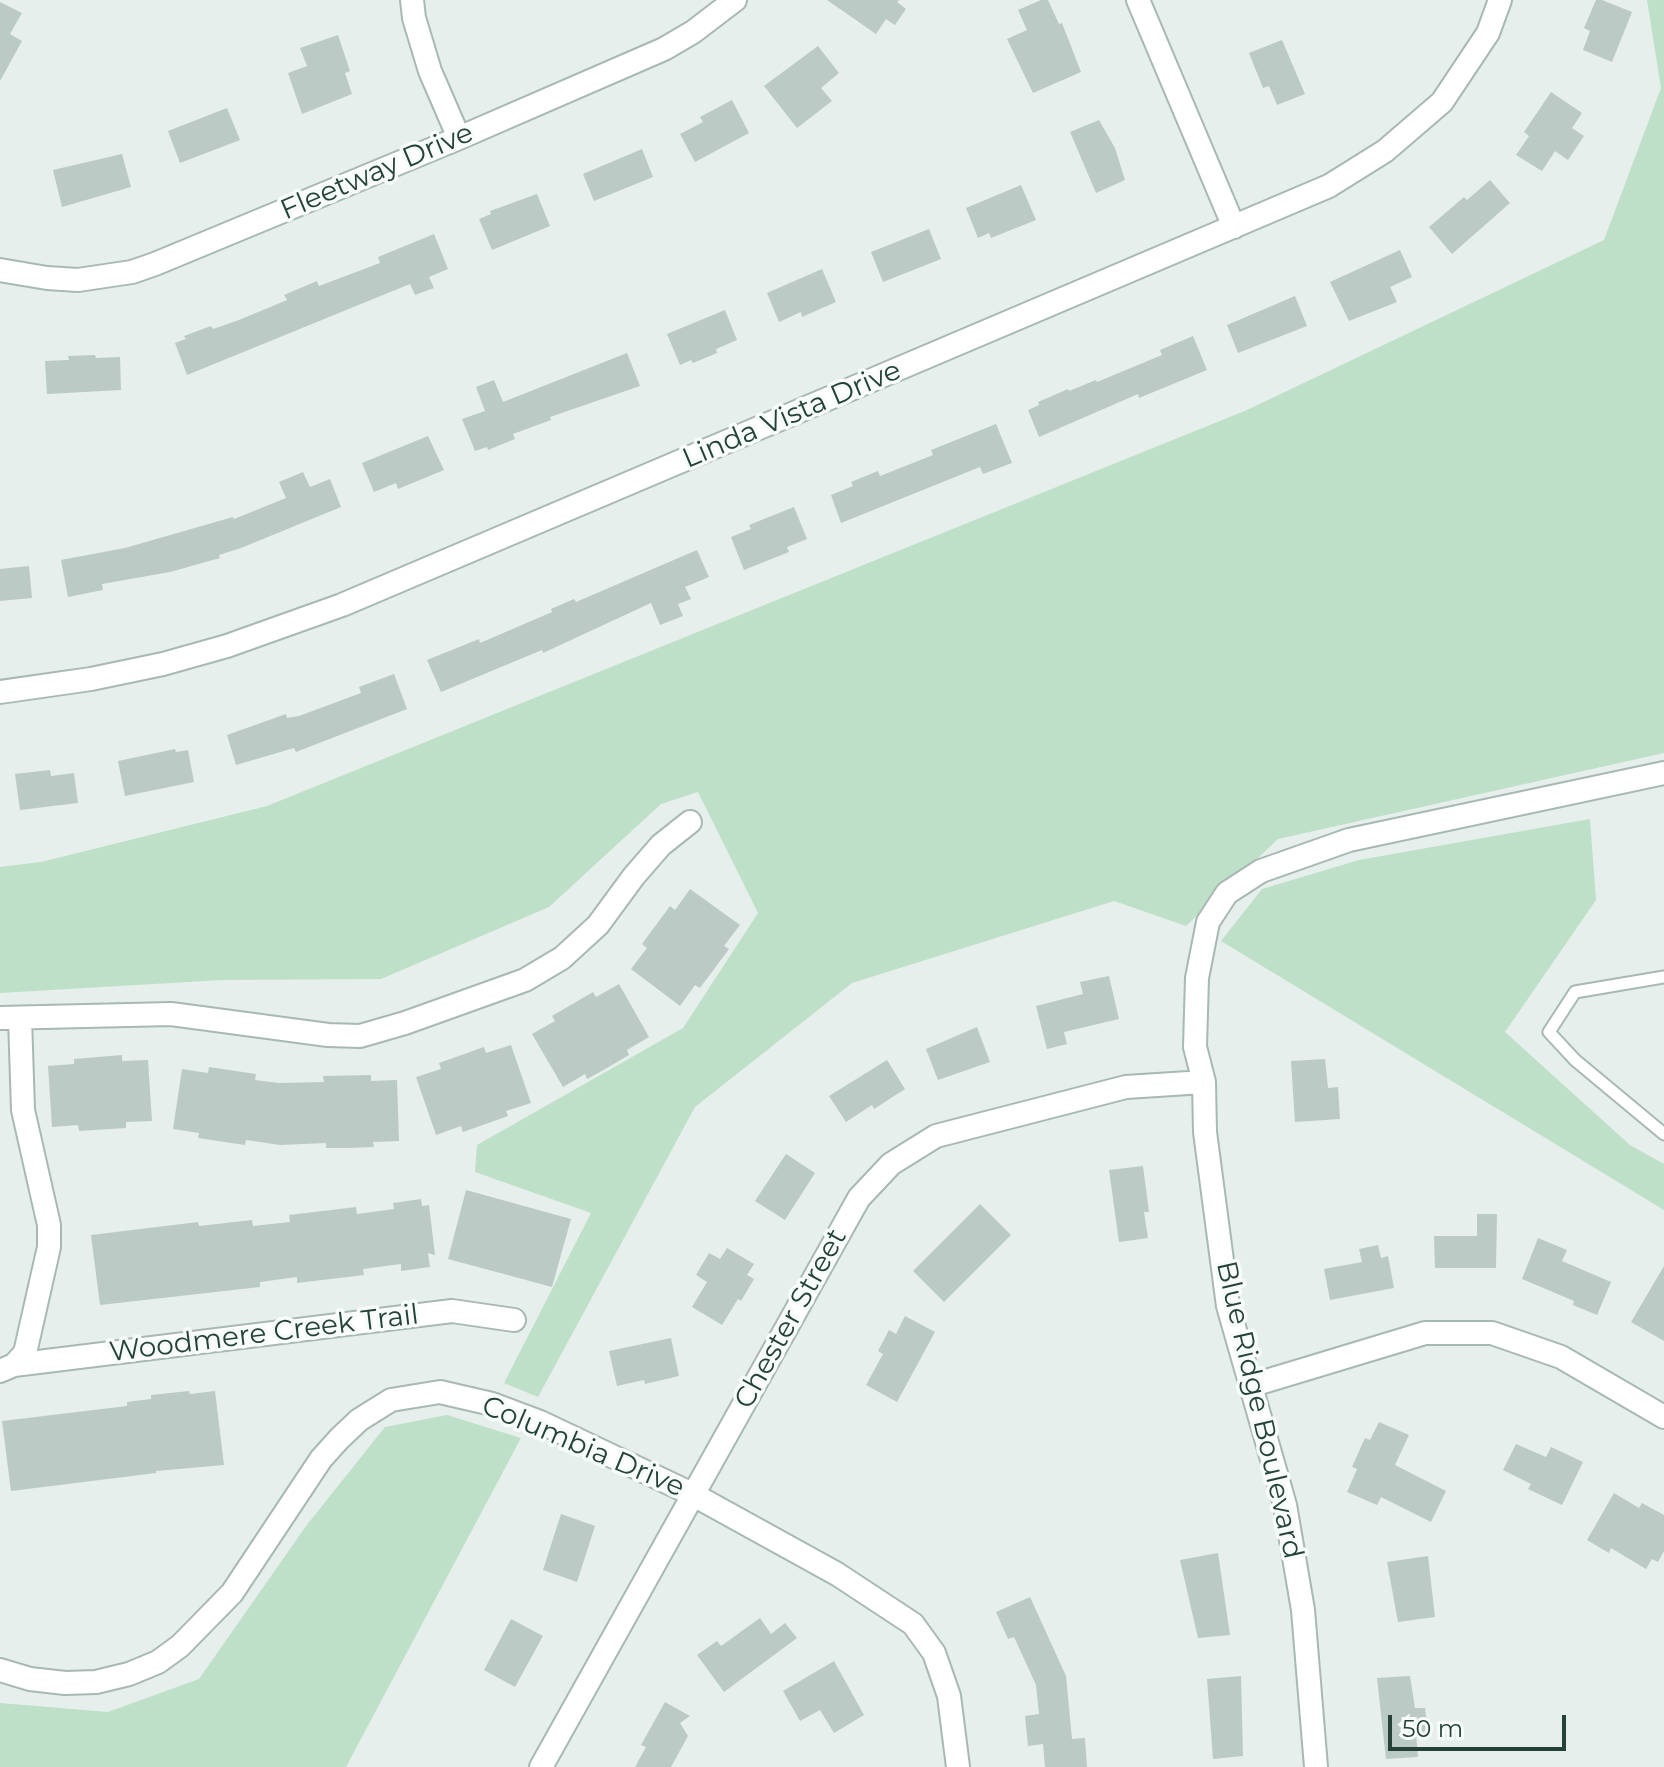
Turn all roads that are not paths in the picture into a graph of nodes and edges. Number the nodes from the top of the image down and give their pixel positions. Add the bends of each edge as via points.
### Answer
1 (412, 0) edge
2 (735, 0) edge
3 (1138, 0) edge
4 (1500, 0) edge
5 (459, 138) junction
6 (1234, 227) junction
7 (0, 270) edge
8 (0, 692) edge
9 (1664, 773) edge
10 (690, 822) dead end
11 (1664, 977) edge
12 (10, 1018) edge
13 (1204, 1082) junction
14 (1664, 1134) edge
15 (514, 1320) dead end
16 (7, 1368) edge
17 (1253, 1385) junction
18 (1664, 1417) edge
19 (692, 1494) junction
20 (0, 1670) edge
21 (541, 1767) edge
22 (958, 1767) edge
23 (1316, 1767) edge

1 - 5 street via 430,71
2 - 5 street, Fleetway Drive via 664,49
3 - 6 street
4 - 6 street, Linda Vista Drive via 1488,33 1466,67 1442,102 1414,128 1357,171
5 - 7 street, Fleetway Drive via 132,272 78,280
6 - 8 street, Linda Vista Drive via 330,610 163,664
9 - 13 street, Blue Ridge Boulevard via 1349,840 1261,871 1227,893 1208,922 1197,978 1195,1047
10 - 12 street via 661,845 598,925 562,958 525,980 360,1036 171,1014
11 - 14 lane via 1575,992 1549,1032
12 - 16 street via 49,1247 30,1340 25,1353
13 - 17 street, Blue Ridge Boulevard via 1205,1132 1228,1306
13 - 19 street, Chester Street via 1126,1087 936,1136 891,1164 859,1198
15 - 16 street, Woodmere Creek Trail via 452,1311
17 - 18 street via 1425,1333 1492,1333 1561,1357
17 - 23 street, Blue Ridge Boulevard via 1285,1505 1303,1610
19 - 20 street, Columbia Drive via 492,1404 440,1392 391,1400 359,1420 321,1459 232,1593 158,1662 96,1682 30,1679
19 - 21 street, Chester Street
19 - 22 street, Columbia Drive via 837,1574 913,1624 934,1653 949,1696

